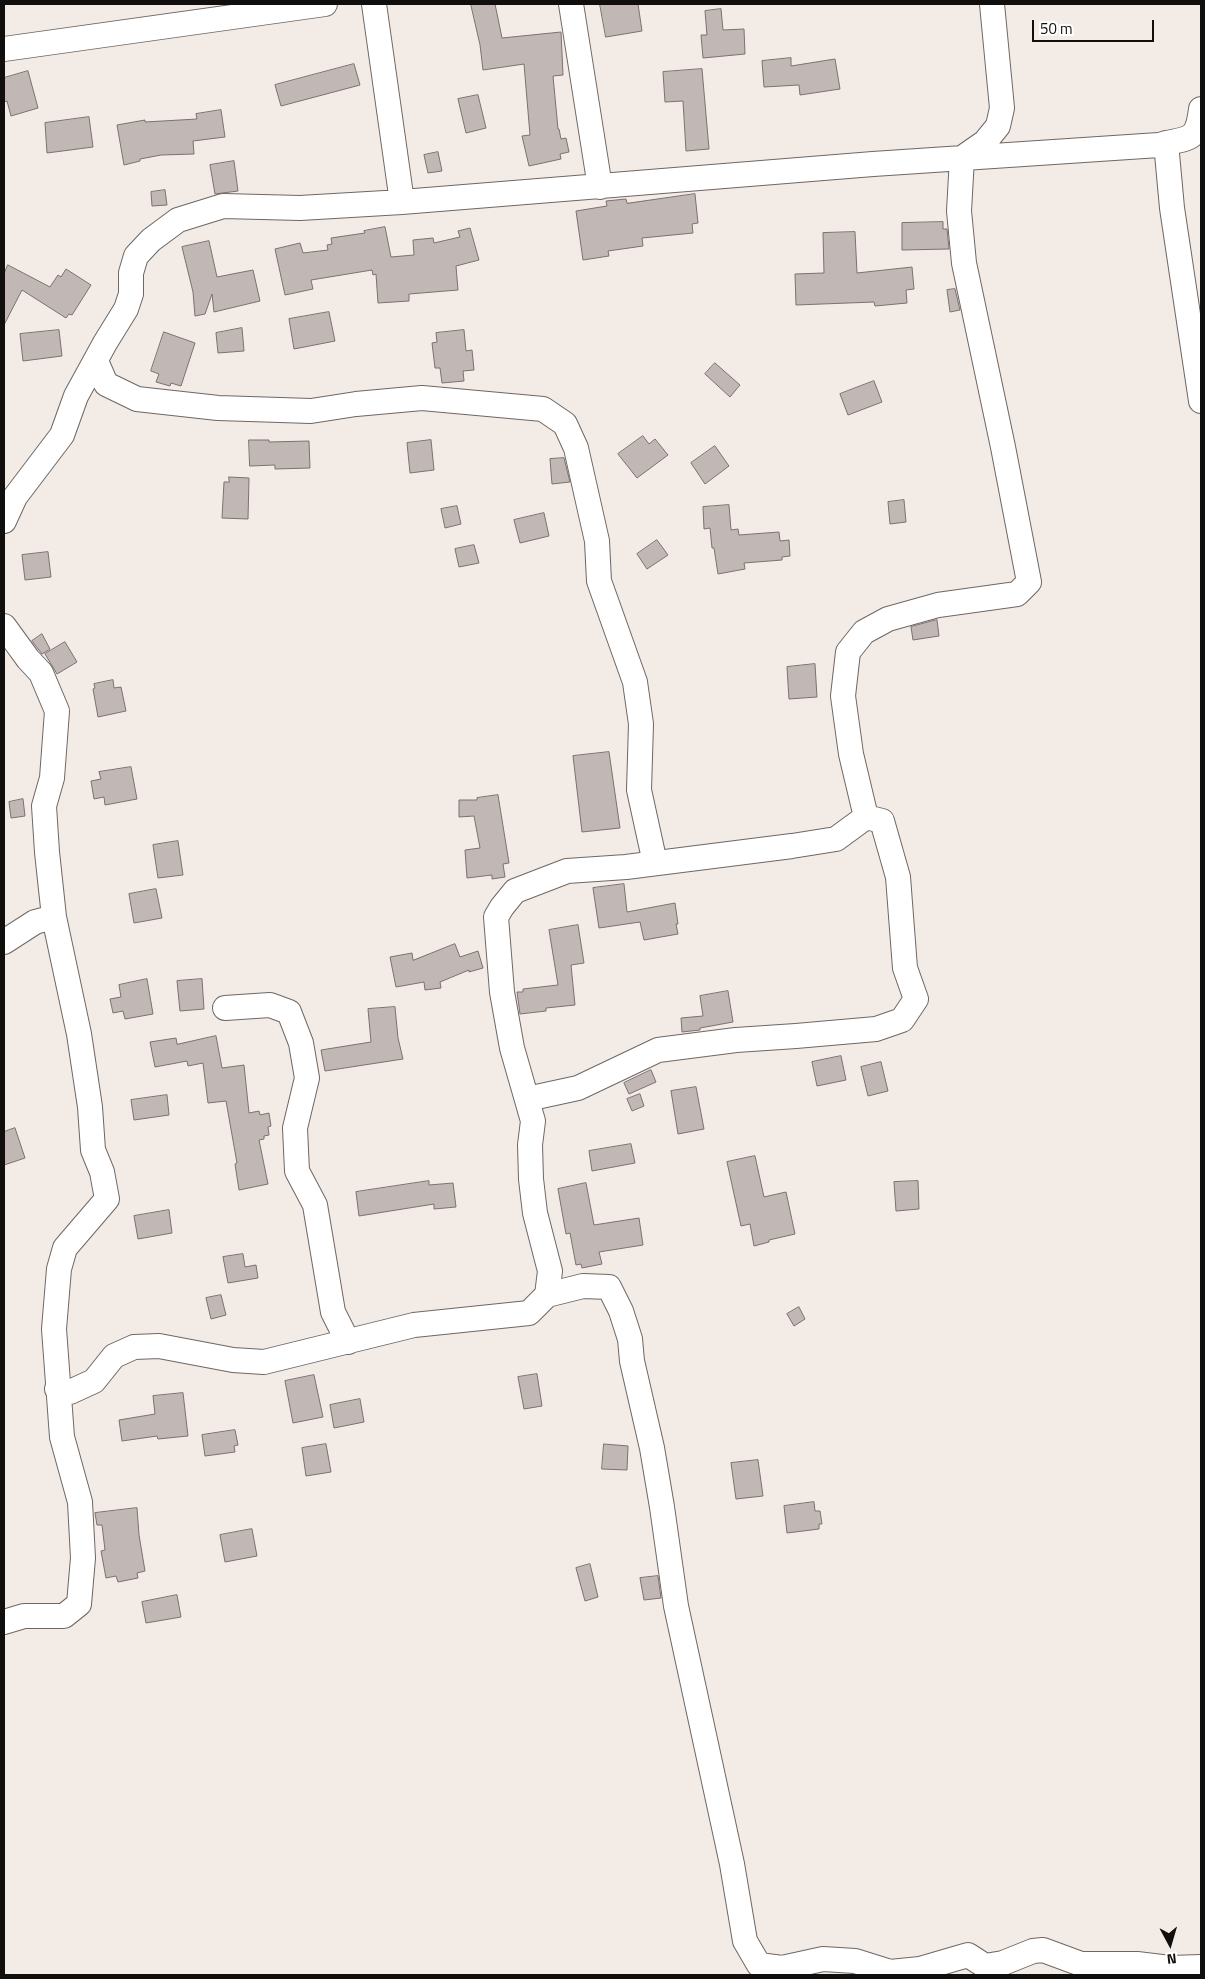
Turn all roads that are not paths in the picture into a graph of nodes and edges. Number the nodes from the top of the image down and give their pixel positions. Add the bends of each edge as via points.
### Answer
1 (324, 4) edge
2 (374, 4) edge
3 (571, 4) edge
4 (992, 4) edge
5 (4, 49) edge
6 (1201, 109) edge
7 (1184, 141) edge
8 (962, 158) junction
9 (600, 187) junction
10 (402, 202) junction
11 (96, 361) junction
12 (1201, 402) edge
13 (4, 521) edge
14 (4, 626) edge
15 (866, 817) junction
16 (655, 864) junction
17 (54, 917) junction
18 (4, 942) edge
19 (225, 1008) dead end
20 (527, 1099) junction
21 (547, 1295) junction
22 (348, 1342) junction
23 (57, 1389) junction
24 (4, 1622) edge
25 (1201, 1967) edge
26 (1168, 1972) edge

1 - 5 street
2 - 10 street
3 - 9 street
4 - 8 street via 1002,108 998,126 985,142
6 - 7 street via 1199,128
7 - 8 street
7 - 12 street via 1172,208
8 - 9 street
8 - 15 street via 959,211 964,263 1029,582 1017,594 938,605 888,619 864,632 848,652 843,696 851,754
9 - 10 street
10 - 11 street via 300,208 223,206 178,220 136,256 126,309
11 - 13 street via 76,396 62,435 15,497
11 - 16 street via 106,384 137,399 218,408 312,411 422,398 543,409 565,424 576,448 597,541 598,581 635,682 641,724 639,790
14 - 17 street via 41,672 57,711 52,778 44,806
15 - 16 street via 836,838
15 - 20 street via 882,821 898,877 905,968 916,999 902,1020 876,1029 658,1050 578,1088
16 - 20 street via 566,871 516,891 496,917 502,992 512,1048
17 - 18 street via 35,922
17 - 23 street via 79,1034 93,1150 102,1172 107,1199 65,1248 59,1268 54,1329
19 - 22 street via 270,1005 289,1012 301,1043 307,1078 295,1128 298,1171 315,1205 333,1312
20 - 21 street via 533,1121 530,1145 535,1213 550,1271
21 - 22 street via 529,1313 414,1325
21 - 26 street via 583,1286 609,1288 622,1311 652,1448 676,1606 732,1864 745,1941 759,1965 782,1968 823,1959 855,1961 890,1972 920,1969 968,1956 985,1966 1003,1963 1033,1950 1043,1950 1081,1964 1137,1964
22 - 23 street via 264,1362 233,1360 159,1346 134,1347 114,1356 94,1381 70,1392
23 - 24 street via 62,1437 80,1502 83,1558 80,1604 64,1616 24,1616
25 - 26 street

